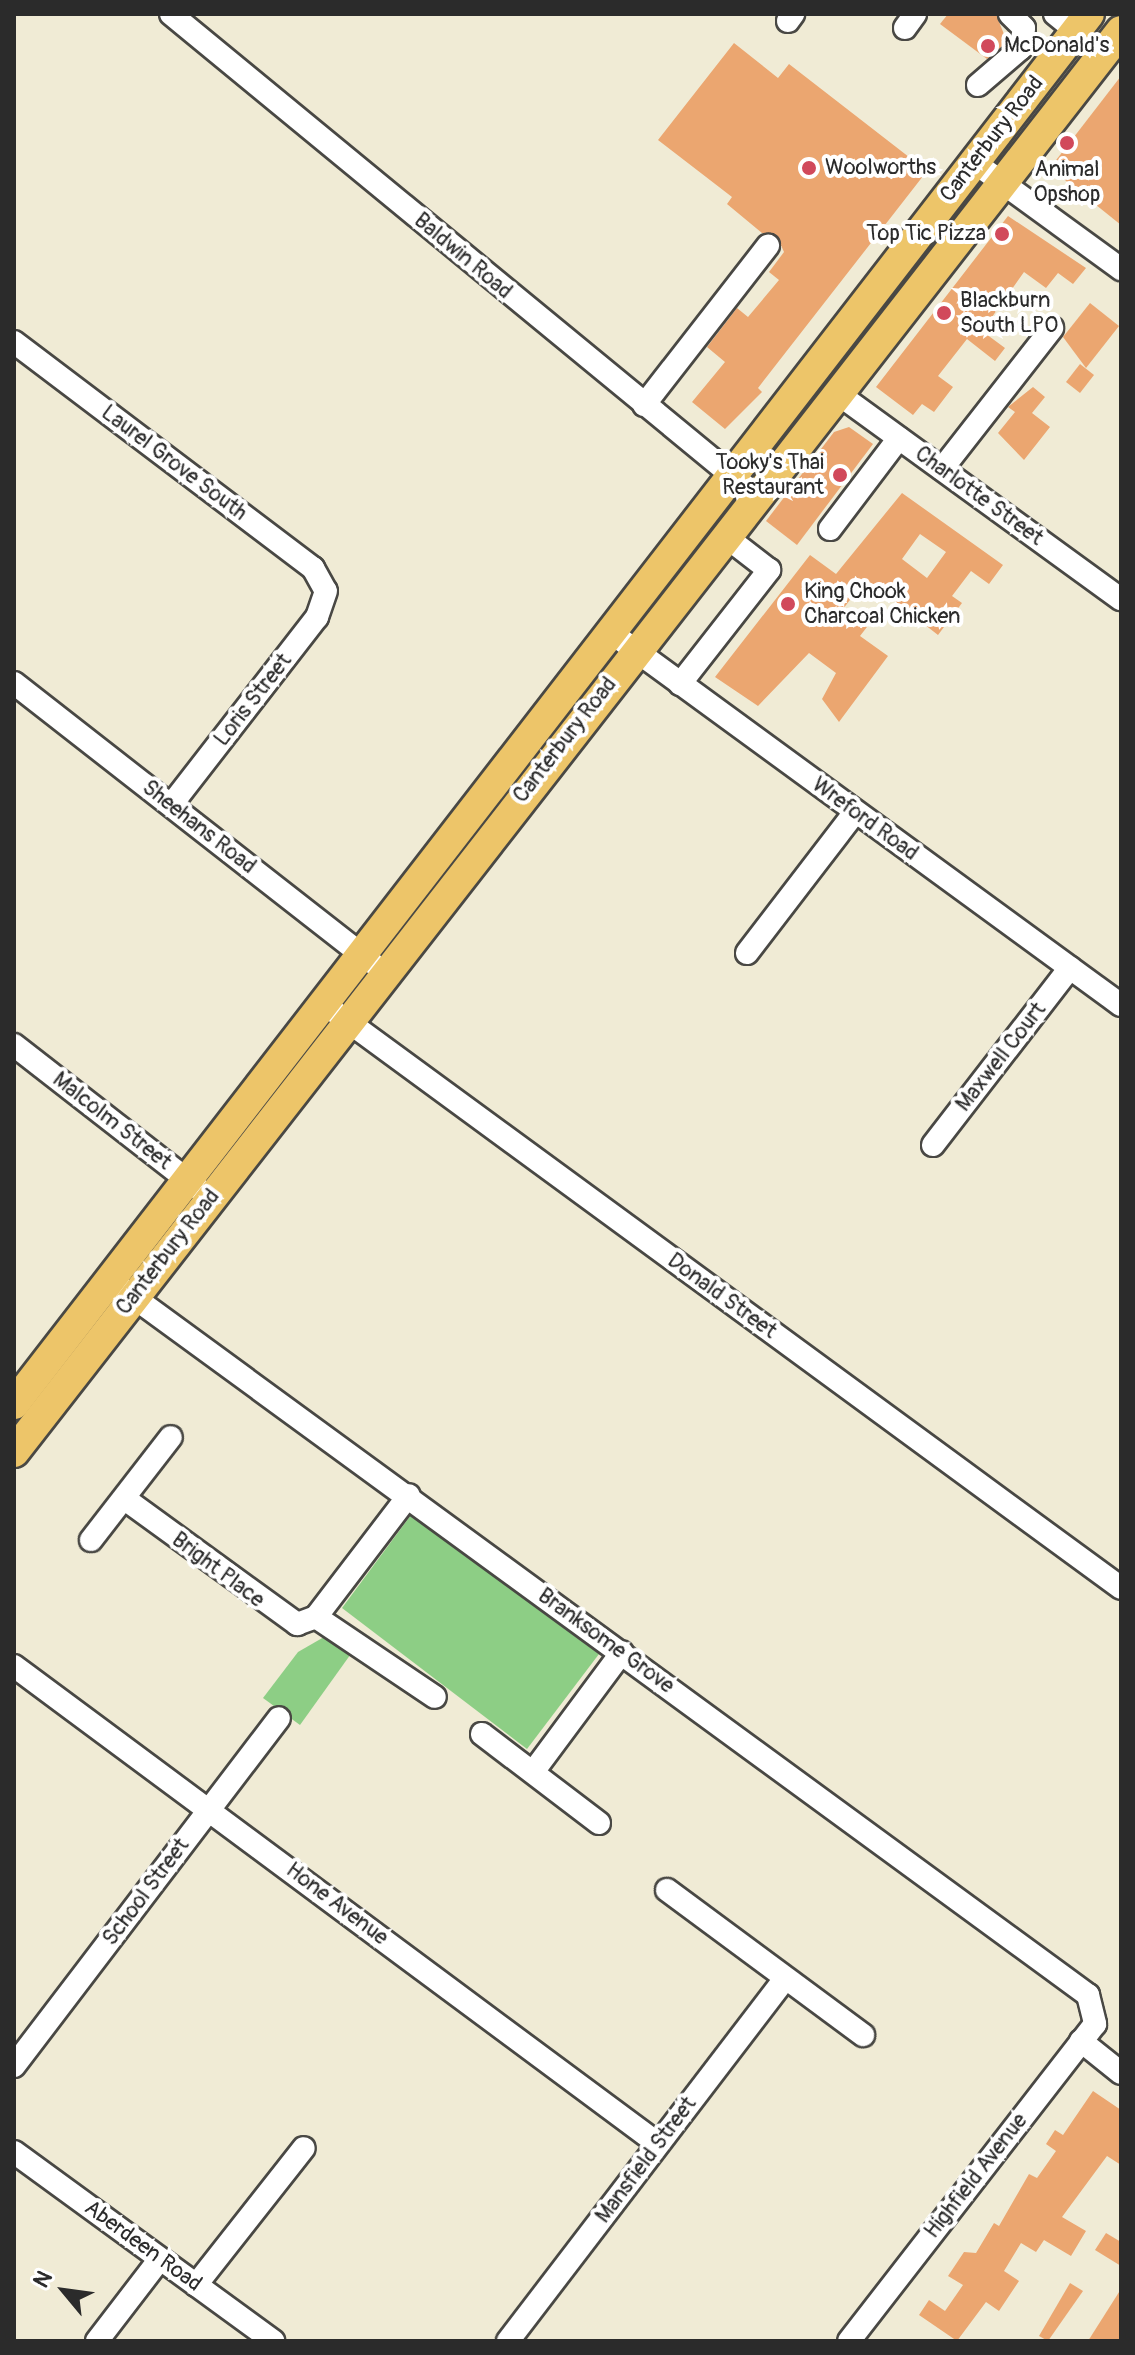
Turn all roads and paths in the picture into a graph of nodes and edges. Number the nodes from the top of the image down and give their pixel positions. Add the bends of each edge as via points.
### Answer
1 (171, 14) edge
2 (1010, 14) edge
3 (1080, 17) edge
4 (1118, 39) edge
5 (978, 85) dead end
6 (974, 162) junction
7 (1002, 183) junction
8 (768, 246) dead end
9 (1121, 269) edge
10 (1052, 328) dead end
11 (14, 342) edge
12 (837, 393) junction
13 (644, 405) junction
14 (899, 438) junction
15 (942, 469) junction
16 (730, 474) junction
17 (757, 496) junction
18 (830, 529) dead end
19 (725, 536) junction
20 (326, 591) joint
21 (1121, 599) edge
22 (609, 631) junction
23 (635, 651) junction
24 (14, 683) edge
25 (680, 684) junction
26 (172, 804) junction
27 (855, 812) junction
28 (747, 953) dead end
29 (372, 963) junction
30 (1070, 968) junction
31 (1121, 1005) edge
32 (335, 1012) junction
33 (14, 1045) edge
34 (933, 1145) dead end
35 (199, 1189) junction
36 (122, 1288) junction
37 (14, 1404) edge
38 (171, 1437) dead end
39 (14, 1452) edge
40 (409, 1495) junction
41 (125, 1499) junction
42 (91, 1540) dead end
43 (1121, 1588) edge
44 (316, 1617) junction
45 (622, 1652) junction
46 (14, 1666) edge
47 (435, 1697) dead end
48 (279, 1718) dead end
49 (482, 1734) dead end
50 (533, 1772) junction
51 (209, 1809) junction
52 (599, 1823) dead end
53 (667, 1890) dead end
54 (785, 1979) junction
55 (1097, 2008) joint
56 (863, 2035) dead end
57 (1081, 2041) junction
58 (14, 2066) edge
59 (1121, 2073) edge
60 (658, 2144) junction
61 (304, 2148) dead end
62 (14, 2152) edge
63 (160, 2259) junction
64 (196, 2285) junction
65 (97, 2341) edge
66 (273, 2341) edge
67 (508, 2341) edge
68 (849, 2341) edge

1 - 13 street, Baldwin Road
2 - 5 street via 1024,28 1020,49
3 - 4 main road
3 - 6 main road, Canterbury Road
4 - 7 main road, Canterbury Road
6 - 7 street
6 - 16 main road, Canterbury Road
7 - 9 street
7 - 12 main road, Canterbury Road
8 - 13 street
10 - 15 street
11 - 20 street, Laurel Grove South via 313,568
12 - 14 street, Charlotte Street
12 - 17 main road, Canterbury Road
13 - 16 street, Baldwin Road
14 - 15 street, Charlotte Street
14 - 18 street
15 - 21 street, Charlotte Street
16 - 17 street, Baldwin Road
16 - 22 main road, Canterbury Road
17 - 19 main road, Canterbury Road
19 - 23 main road, Canterbury Road
19 - 25 street via 769,570
20 - 26 street, Loris Street via 317,617
22 - 23 street, Wreford Road
22 - 29 main road, Canterbury Road
23 - 25 street, Wreford Road
23 - 29 main road, Canterbury Road
24 - 26 street, Sheehans Road
25 - 27 street, Wreford Road
26 - 29 street, Sheehans Road
27 - 28 street
27 - 30 street, Wreford Road
29 - 32 main road, Canterbury Road
30 - 31 street, Wreford Road
30 - 34 street, Maxwell Court
32 - 35 main road, Canterbury Road
32 - 43 street, Donald Street
33 - 35 street, Malcolm Street
35 - 36 main road, Canterbury Road
36 - 37 main road, Canterbury Road
36 - 39 main road, Canterbury Road
36 - 40 street, Branksome Grove
38 - 41 street
40 - 44 street
40 - 45 street, Branksome Grove
41 - 42 street
41 - 44 street, Bright Place via 282,1619 297,1624
44 - 47 street
45 - 50 street
45 - 55 street, Branksome Grove
46 - 51 street, Hone Avenue
48 - 51 street, School Street
49 - 50 street
50 - 52 street
51 - 58 street, School Street
51 - 60 street, Hone Avenue
53 - 54 street
54 - 56 street
54 - 60 street, Mansfield Street
55 - 57 street, Highfield Avenue
57 - 59 street
57 - 68 street, Highfield Avenue
60 - 67 street, Mansfield Street
61 - 64 street
62 - 63 street, Aberdeen Road
63 - 64 street, Aberdeen Road
63 - 65 street
64 - 66 street, Aberdeen Road

